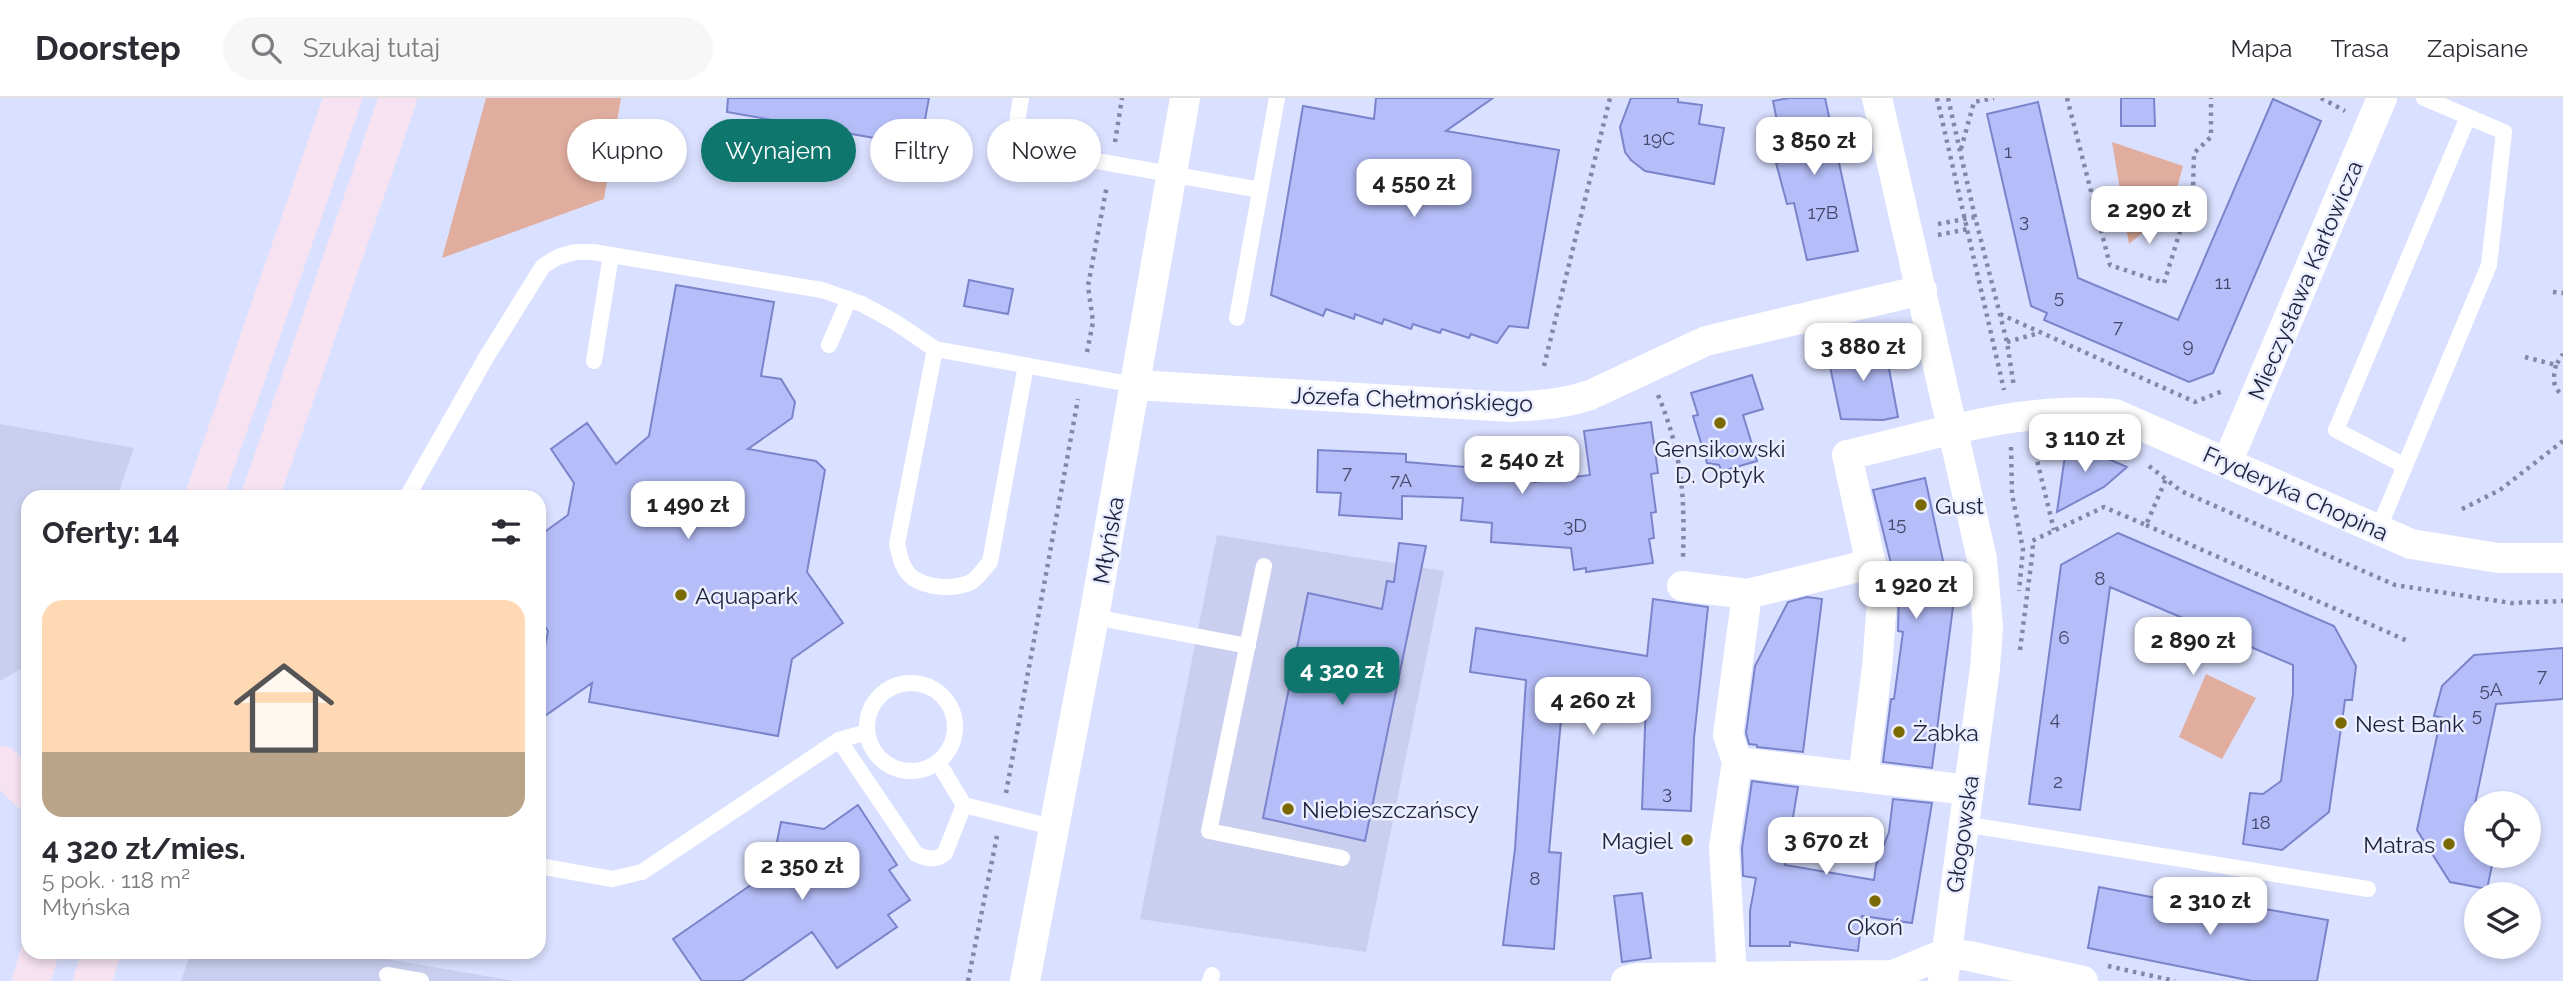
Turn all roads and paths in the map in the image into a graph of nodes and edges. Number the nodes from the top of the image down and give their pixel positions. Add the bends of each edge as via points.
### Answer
1 (343, 98) edge
2 (398, 98) edge
3 (1021, 98) edge
4 (1122, 98) edge
5 (1185, 98) edge
6 (1277, 98) edge
7 (1610, 98) edge
8 (1877, 98) edge
9 (1948, 98) edge
10 (1994, 98) edge
11 (2067, 98) edge
12 (2211, 98) edge
13 (2321, 98) edge
14 (2382, 98) edge
15 (2424, 98) edge
16 (2353, 106) dead end
17 (2468, 117) junction
18 (1960, 150) junction
19 (1111, 163) junction
20 (1172, 174) junction
21 (1260, 190) junction
22 (611, 255) junction
23 (1922, 290) junction
24 (2553, 292) dead end
25 (2563, 293) edge
26 (849, 299) junction
27 (2000, 314) junction
28 (1237, 318) dead end
29 (2041, 333) junction
30 (2007, 342) junction
31 (829, 345) dead end
32 (934, 349) junction
33 (2563, 354) edge
34 (2525, 357) dead end
35 (594, 361) dead end
36 (1026, 365) junction
37 (2556, 365) junction
38 (1544, 366) dead end
39 (1083, 376) junction
40 (2228, 378) dead end
41 (1135, 385) junction
42 (1655, 388) dead end
43 (2563, 395) edge
44 (2017, 415) junction
45 (1953, 430) junction
46 (2563, 441) edge
47 (2139, 461) dead end
48 (2227, 463) junction
49 (2405, 466) junction
50 (2166, 479) junction
51 (206, 490) edge
52 (262, 490) edge
53 (411, 490) edge
54 (2462, 509) dead end
55 (2146, 525) junction
56 (2053, 530) junction
57 (2378, 530) junction
58 (2563, 558) edge
59 (1871, 564) junction
60 (1265, 566) dead end
61 (1682, 586) joint
62 (1747, 594) junction
63 (2563, 601) edge
64 (1094, 617) junction
65 (2410, 642) dead end
66 (1248, 646) junction
67 (2020, 653) dead end
68 (867, 732) junction
69 (839, 740) junction
70 (938, 762) junction
71 (1737, 762) junction
72 (1863, 777) junction
73 (1968, 790) junction
74 (964, 805) junction
75 (1001, 816) junction
76 (1964, 824) junction
77 (1056, 828) junction
78 (1342, 858) dead end
79 (546, 867) edge
80 (2368, 889) dead end
81 (38, 959) edge
82 (100, 959) edge
83 (1945, 967) edge
84 (387, 975) dead end
85 (1732, 977) junction
86 (1834, 978) edge
87 (30, 981) edge
88 (92, 981) edge
89 (421, 981) edge
90 (968, 981) edge
91 (1025, 981) edge
92 (1626, 981) edge
93 (2083, 981) edge

1 - 51 main road
2 - 52 main road
3 - 19 lane via 1013,146
4 - 19 path
5 - 20 street, Młyńska
6 - 21 lane
7 - 38 path
8 - 23 street, Głogowska
9 - 18 path
10 - 18 path via 1975,102
11 - 12 path via 2109,265 2164,284 2193,189 2194,153 2211,137
13 - 16 path via 2349,114
14 - 48 street, Mieczysława Karłowicza
15 - 17 lane
17 - 49 lane via 2504,132 2489,265
17 - 49 lane via 2336,430
18 - 27 path
19 - 20 lane
19 - 39 path via 1088,286 1093,322
20 - 21 lane
20 - 41 street, Młyńska
21 - 28 lane
22 - 26 lane via 822,290
22 - 35 lane
22 - 53 lane via 575,252 543,266
23 - 41 street, Józefa Chełmońskiego via 1706,341 1573,401 1512,407
23 - 45 street, Głogowska
24 - 25 path
26 - 31 lane
26 - 32 lane
27 - 29 path
27 - 30 path
29 - 30 path
29 - 40 path via 2195,402 2222,391
30 - 44 path
32 - 36 lane
32 - 36 lane via 897,544 901,564 912,578 932,585 953,587 972,581 990,562
33 - 37 path
34 - 37 path
36 - 39 lane
37 - 43 path via 2553,379
39 - 41 lane
39 - 75 path
41 - 64 street, Młyńska
42 - 61 path via 1680,466 1685,511
44 - 45 street, Fryderyka Chopina
44 - 48 street, Fryderyka Chopina via 2115,414
44 - 56 path via 2020,438 2035,452
45 - 59 street, Fryderyka Chopina via 1847,455
45 - 73 street, Głogowska via 1982,559 1988,627
46 - 54 path via 2500,490
47 - 50 path
48 - 57 street, Fryderyka Chopina
49 - 57 lane
50 - 55 path
50 - 63 path via 2181,491 2395,585 2511,603
55 - 56 path via 2104,507
55 - 65 path
56 - 67 path via 2032,541
57 - 58 street, Fryderyka Chopina via 2411,544 2498,558
59 - 62 street
59 - 72 street via 1882,601
60 - 66 lane
61 - 62 street
62 - 71 street via 1728,734
64 - 66 lane
64 - 77 street, Młyńska
66 - 78 lane via 1209,831
68 - 69 lane
68 - 70 lane via 872,750 902,771 921,770
68 - 70 lane via 868,713 877,697 892,686 910,682 928,686 943,696 953,712 956,731
69 - 74 lane via 916,854 927,859 946,853
69 - 79 lane via 642,872 612,879
70 - 74 lane
71 - 72 street
71 - 85 street via 1724,847
72 - 73 street
73 - 76 street, Głogowska
74 - 75 lane
75 - 77 lane
75 - 90 path
76 - 80 lane
76 - 83 street, Głogowska
77 - 91 street, Młyńska
81 - 87 main road
82 - 88 main road
83 - 86 street
83 - 93 street via 1969,956
84 - 89 lane
85 - 86 street
85 - 92 street

